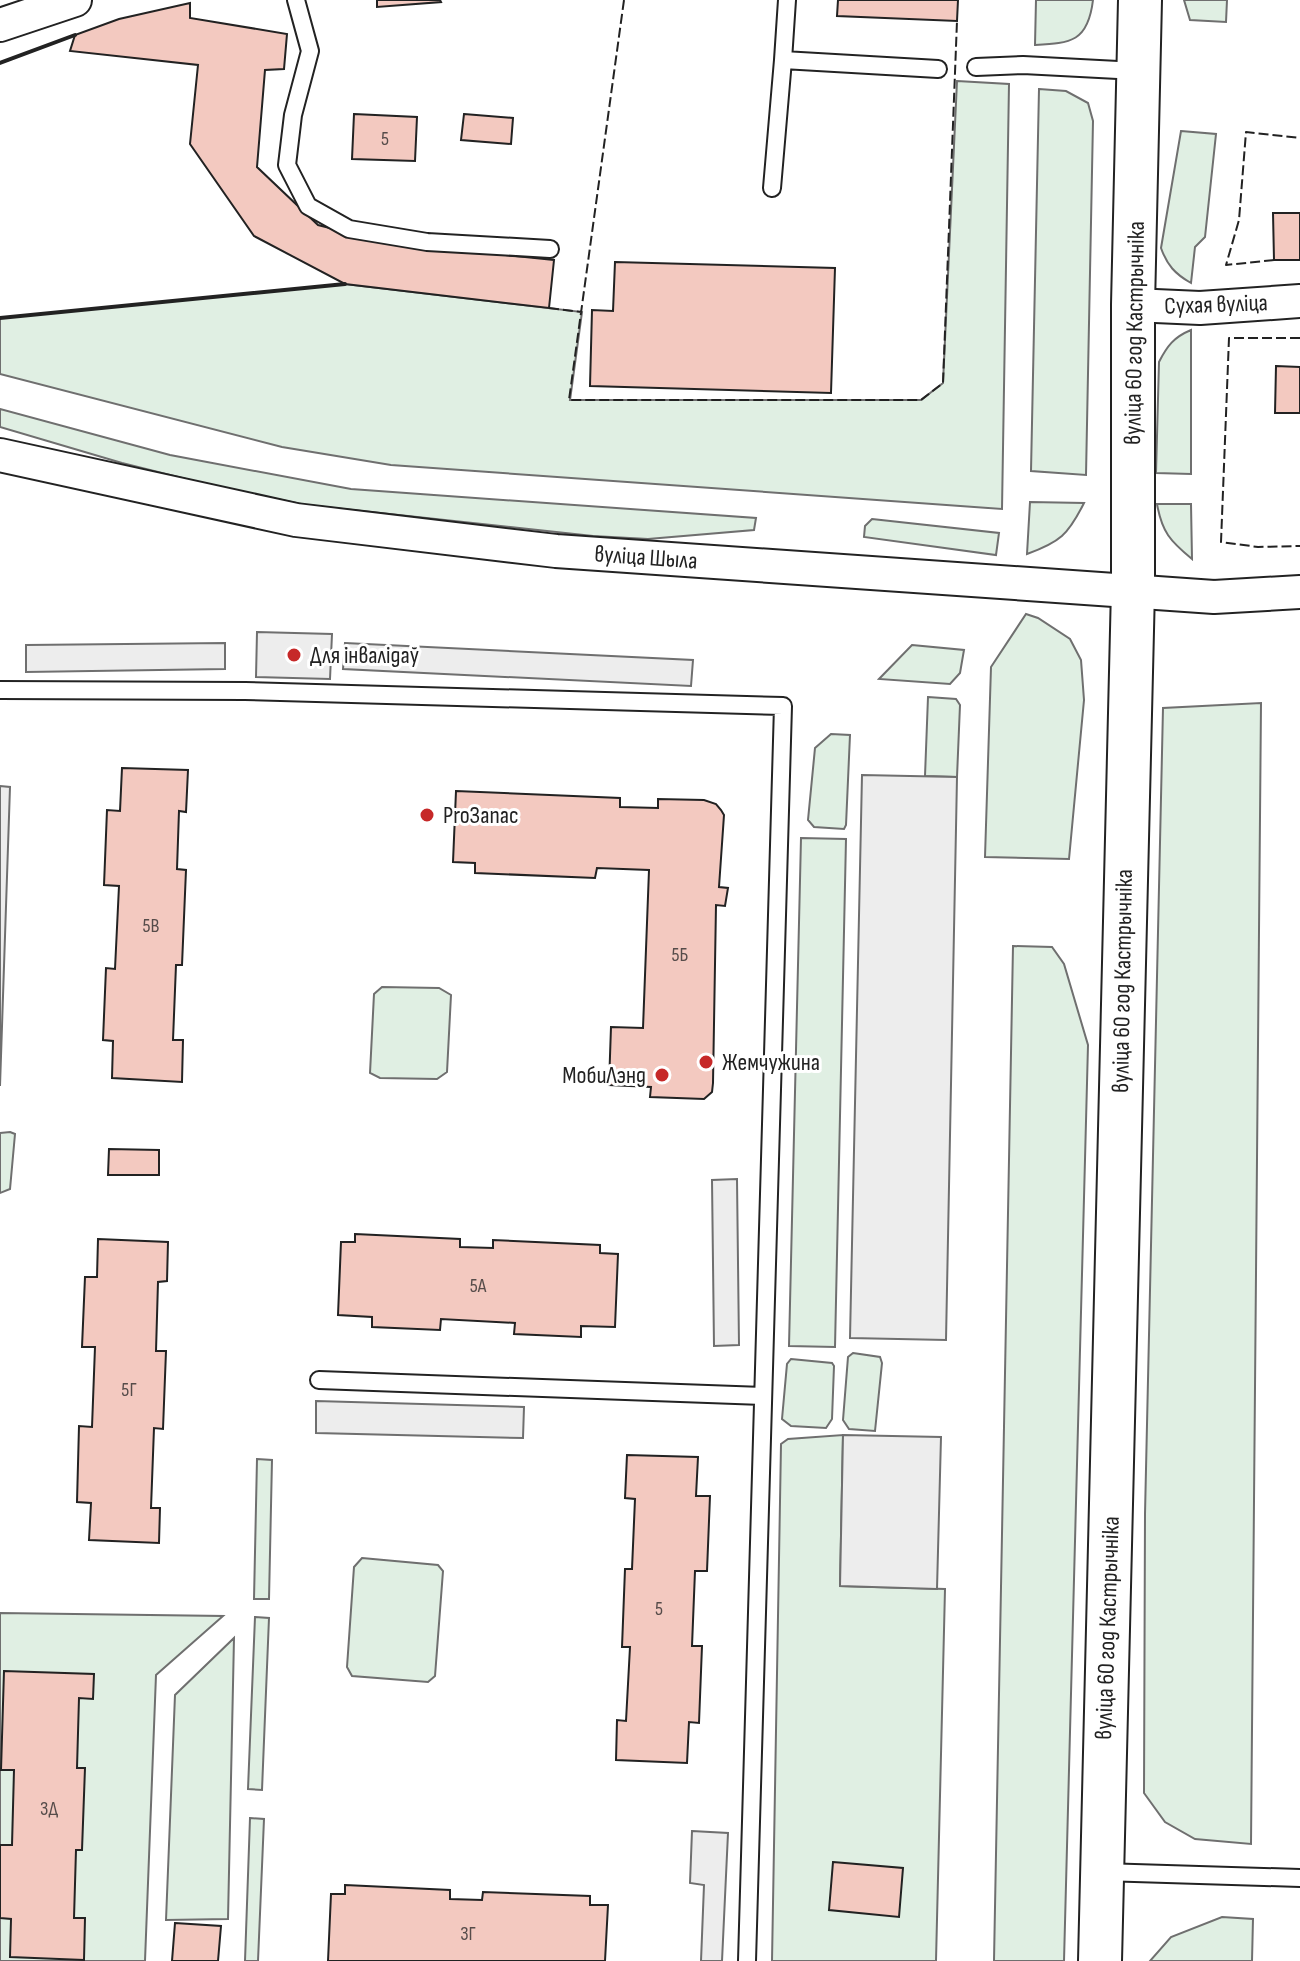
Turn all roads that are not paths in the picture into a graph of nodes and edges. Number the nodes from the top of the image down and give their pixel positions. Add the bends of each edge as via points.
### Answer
1 (75, 0) edge
2 (296, 0) edge
3 (787, 0) edge
4 (1140, 0) edge
5 (0, 25) edge
6 (783, 60) junction
7 (976, 67) dead end
8 (938, 69) dead end
9 (1139, 71) junction
10 (772, 188) dead end
11 (550, 249) dead end
12 (1300, 301) edge
13 (1133, 305) junction
14 (0, 455) edge
15 (1133, 589) junction
16 (1300, 592) edge
17 (0, 690) edge
18 (319, 1380) dead end
19 (763, 1396) junction
20 (1100, 1872) junction
21 (1300, 1878) edge
22 (747, 1961) edge
23 (1100, 1961) edge

1 - 5 street
2 - 11 lane via 310,51 293,115 287,165 308,206 349,229 427,242
3 - 6 lane
4 - 9 street, вуліца 60 год Кастрычніка
6 - 8 lane
6 - 10 lane
7 - 9 lane
9 - 13 street, вуліца 60 год Кастрычніка
12 - 13 street, Сухая вуліца via 1200,308
13 - 15 street, вуліца 60 год Кастрычніка
14 - 15 street, вуліца Шыла via 296,520 357,528 556,551
15 - 16 street, вуліца Шыла via 1214,597
15 - 20 street, вуліца 60 год Кастрычніка
17 - 19 lane via 245,691 783,706
18 - 19 lane
19 - 22 lane
20 - 21 lane
20 - 23 street, вуліца 60 год Кастрычніка

